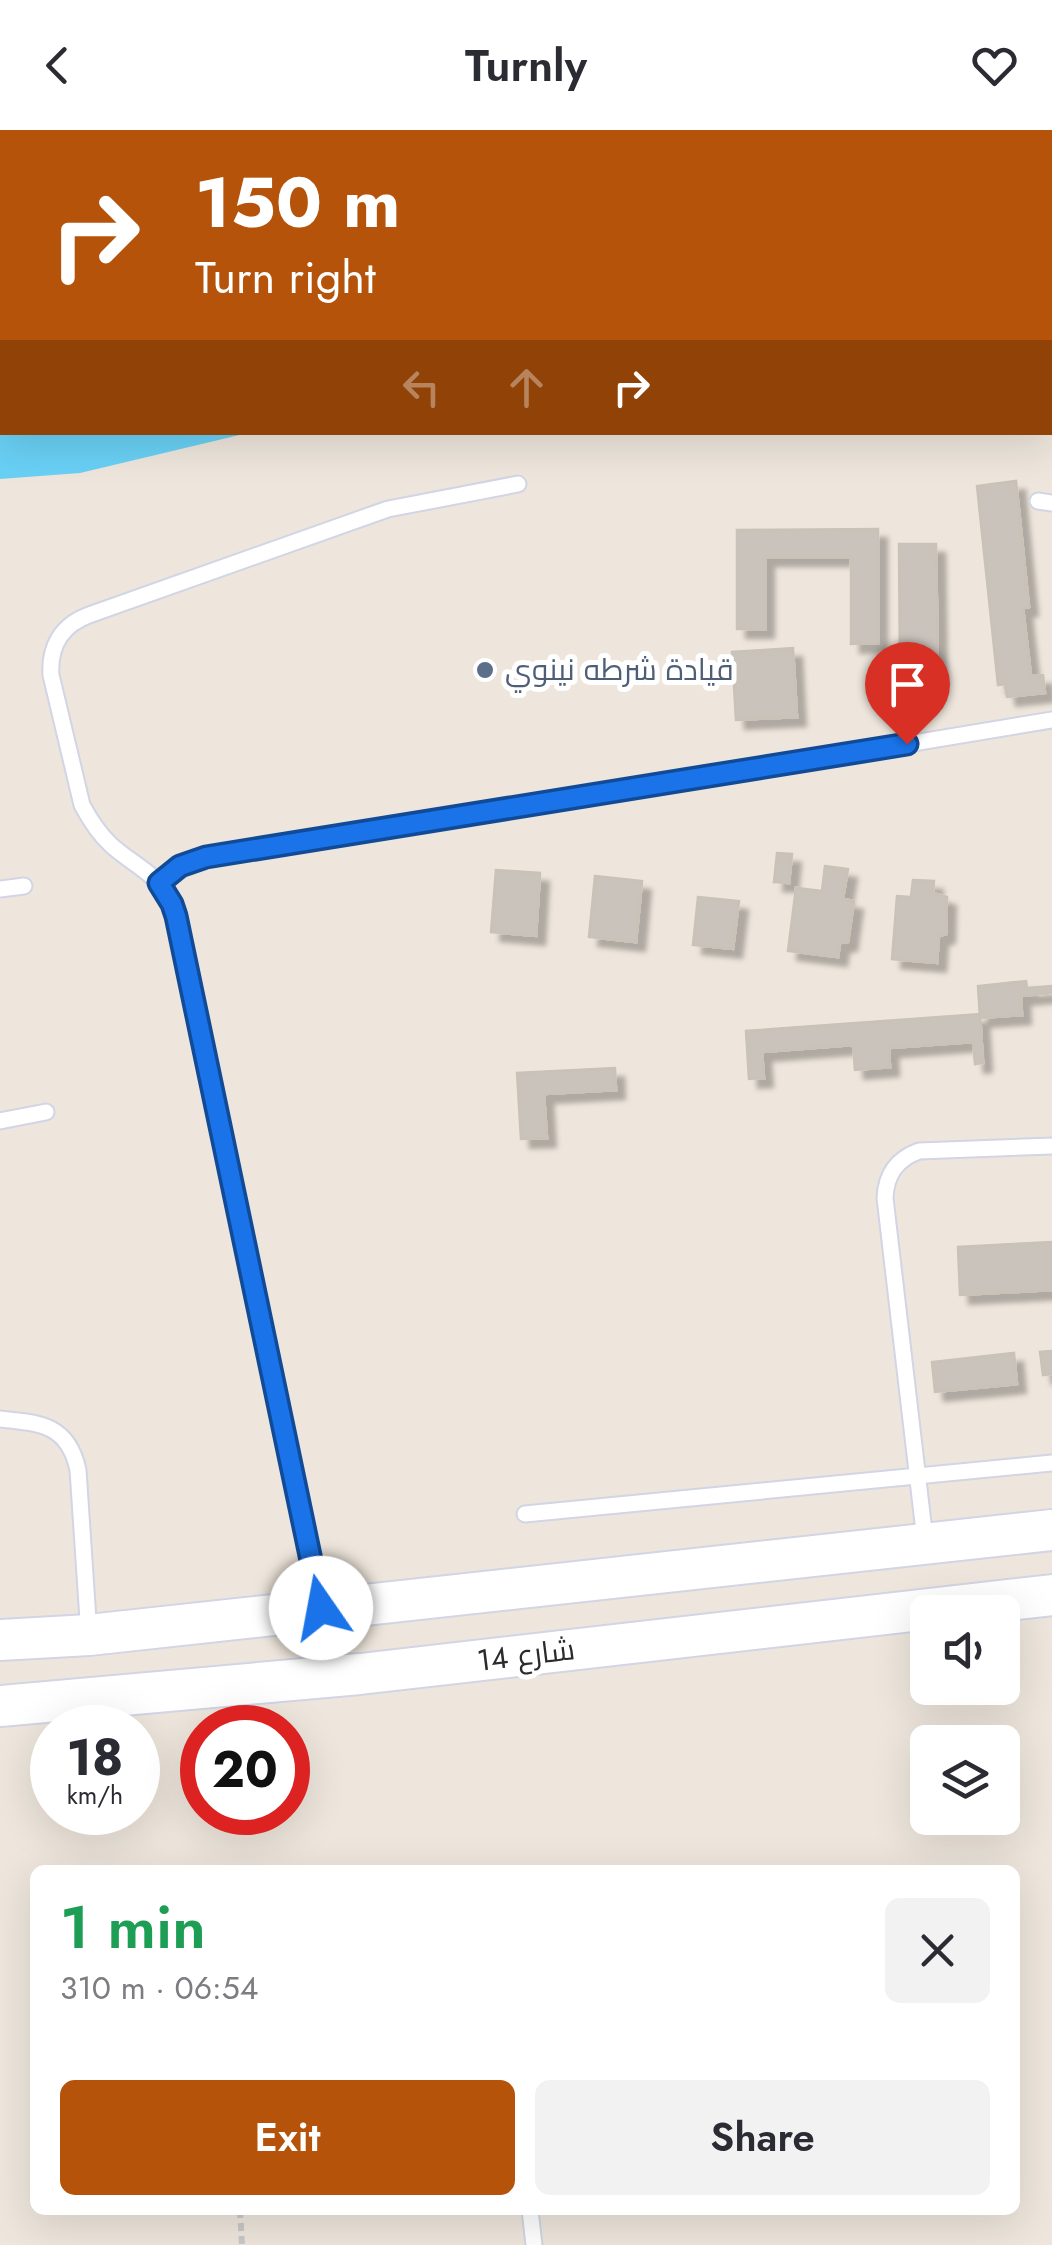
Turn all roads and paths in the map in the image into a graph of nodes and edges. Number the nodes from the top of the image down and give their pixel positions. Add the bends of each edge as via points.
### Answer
1 (518, 484) dead end
2 (1052, 720) edge
3 (159, 883) junction
4 (24, 886) dead end
5 (0, 890) edge
6 (46, 1112) dead end
7 (0, 1121) edge
8 (1052, 1146) edge
9 (0, 1419) edge
10 (1052, 1462) edge
11 (917, 1476) junction
12 (525, 1514) dead end
13 (1052, 1530) edge
14 (925, 1544) junction
15 (1052, 1595) edge
16 (321, 1608) junction
17 (89, 1635) junction
18 (0, 1640) edge
19 (330, 1676) junction
20 (0, 1706) edge
21 (240, 2215) edge
22 (531, 2215) edge
23 (242, 2245) edge
24 (534, 2245) edge

1 - 3 lane via 388,509 66,627 50,662 82,805 102,836
2 - 3 lane via 206,857
3 - 16 lane via 176,916
4 - 5 lane
6 - 7 lane
8 - 11 lane via 919,1151 900,1160 888,1177 885,1198
9 - 17 lane via 58,1432 75,1455
10 - 11 lane
11 - 12 lane
11 - 14 lane
13 - 14 street
14 - 16 street
15 - 19 street, شارع 14
16 - 17 street
16 - 19 lane
17 - 18 street
19 - 20 street, شارع 14
21 - 23 path
22 - 24 lane

